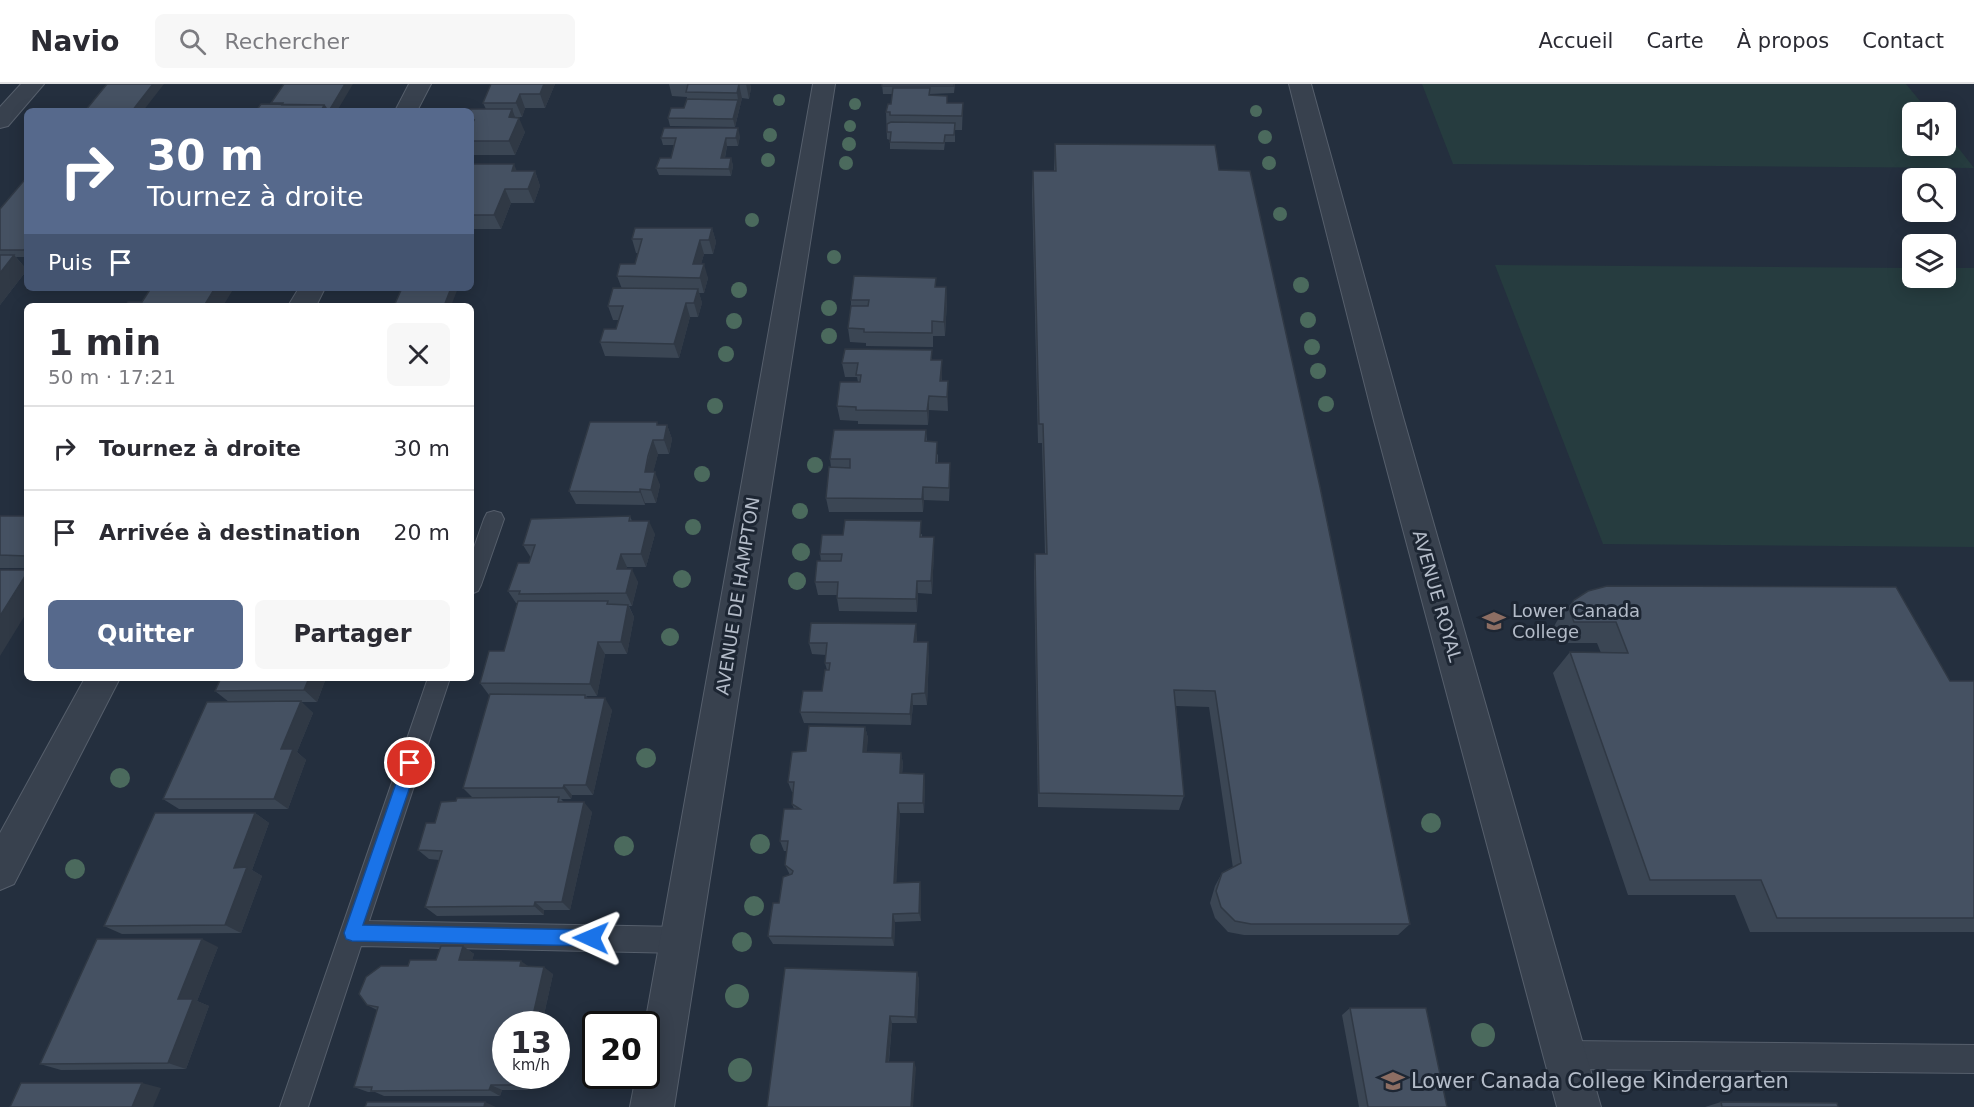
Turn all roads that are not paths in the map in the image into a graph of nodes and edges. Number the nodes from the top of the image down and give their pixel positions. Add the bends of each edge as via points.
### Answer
1 (33, 84) edge
2 (420, 84) edge
3 (824, 84) edge
4 (1300, 84) edge
5 (408, 108) edge
6 (0, 121) edge
7 (494, 519) dead end
8 (474, 576) edge
9 (101, 681) edge
10 (438, 681) edge
11 (0, 871) edge
12 (352, 933) junction
13 (681, 940) junction
14 (1566, 1055) junction
15 (1974, 1059) edge
16 (294, 1107) edge
17 (652, 1107) edge
18 (1580, 1107) edge

1 - 6 street
2 - 5 street
3 - 13 street, AVENUE DE HAMPTON
4 - 14 street, AVENUE ROYAL via 1388,417
7 - 8 lane
9 - 11 street
10 - 12 lane
12 - 13 lane
12 - 16 lane
13 - 17 street, AVENUE DE HAMPTON
14 - 15 lane
14 - 18 street, AVENUE ROYAL

